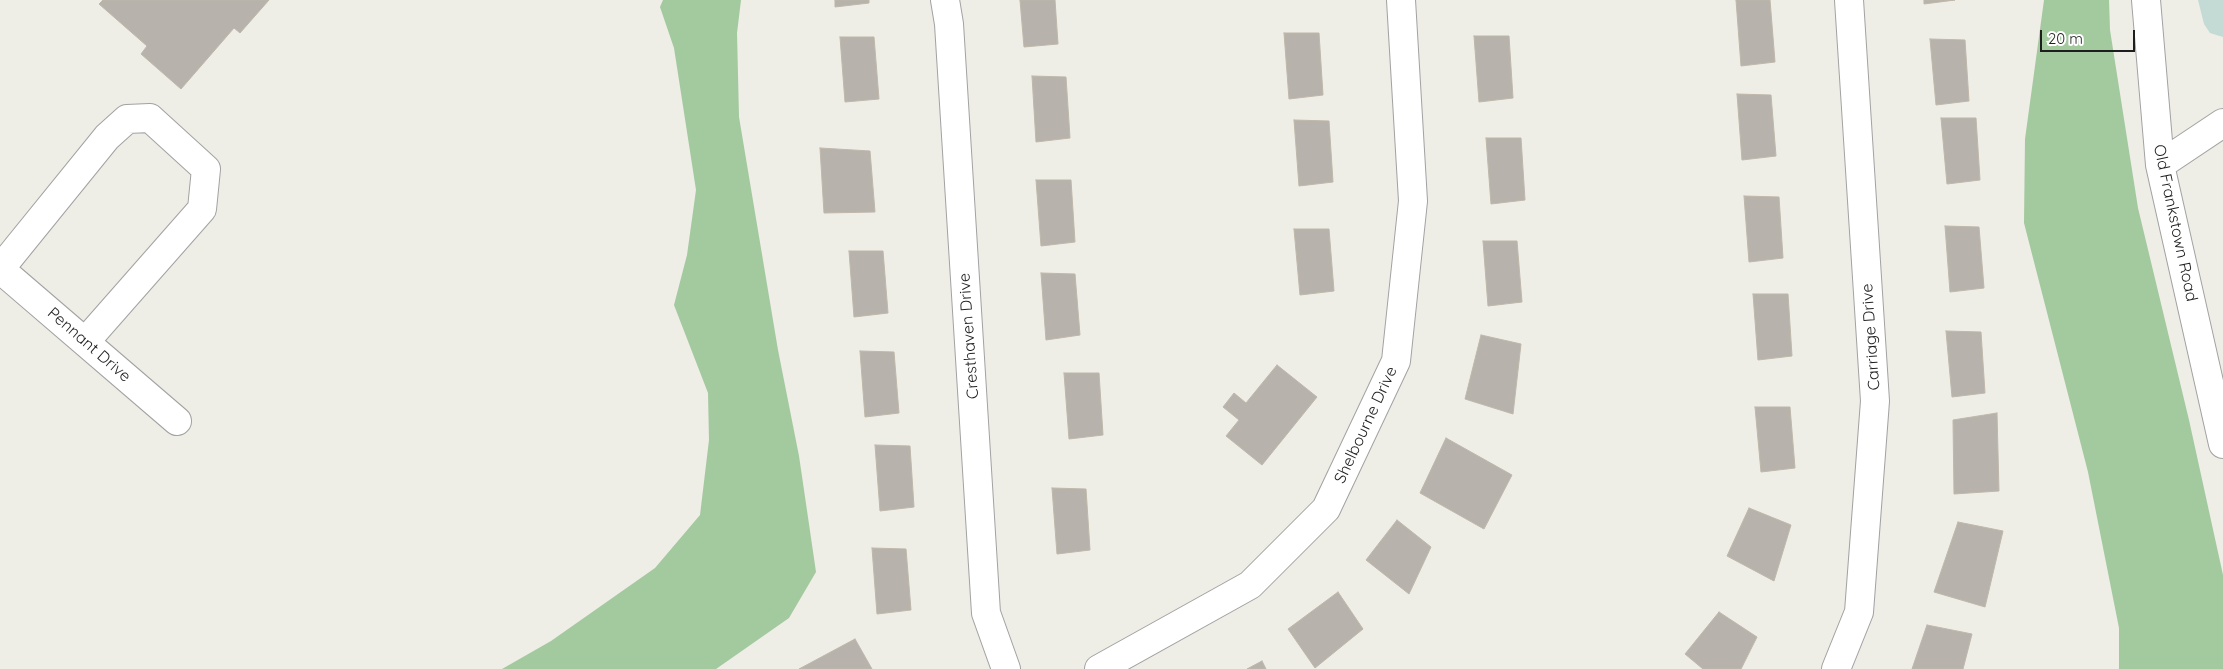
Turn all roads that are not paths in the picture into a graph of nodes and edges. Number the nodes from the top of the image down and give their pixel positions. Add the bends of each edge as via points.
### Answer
1 (945, 0) edge
2 (1402, 0) edge
3 (1849, 0) edge
4 (2146, 0) edge
5 (2223, 123) edge
6 (2160, 166) junction
7 (0, 269) edge
8 (85, 342) junction
9 (177, 421) dead end
10 (2223, 444) edge
11 (1006, 669) edge
12 (1099, 669) edge
13 (1836, 669) edge

1 - 11 street, Cresthaven Drive via 986,613
2 - 12 street, Shelbourne Drive via 1413,201 1396,361 1326,509 1250,585
3 - 13 street, Carriage Drive via 1875,401 1859,612
4 - 6 street, Old Frankstown Road
5 - 6 street
6 - 10 street, Old Frankstown Road
7 - 8 street, Pennant Drive
7 - 8 street via 107,137 126,119 150,118 206,168 202,208
8 - 9 street, Pennant Drive

